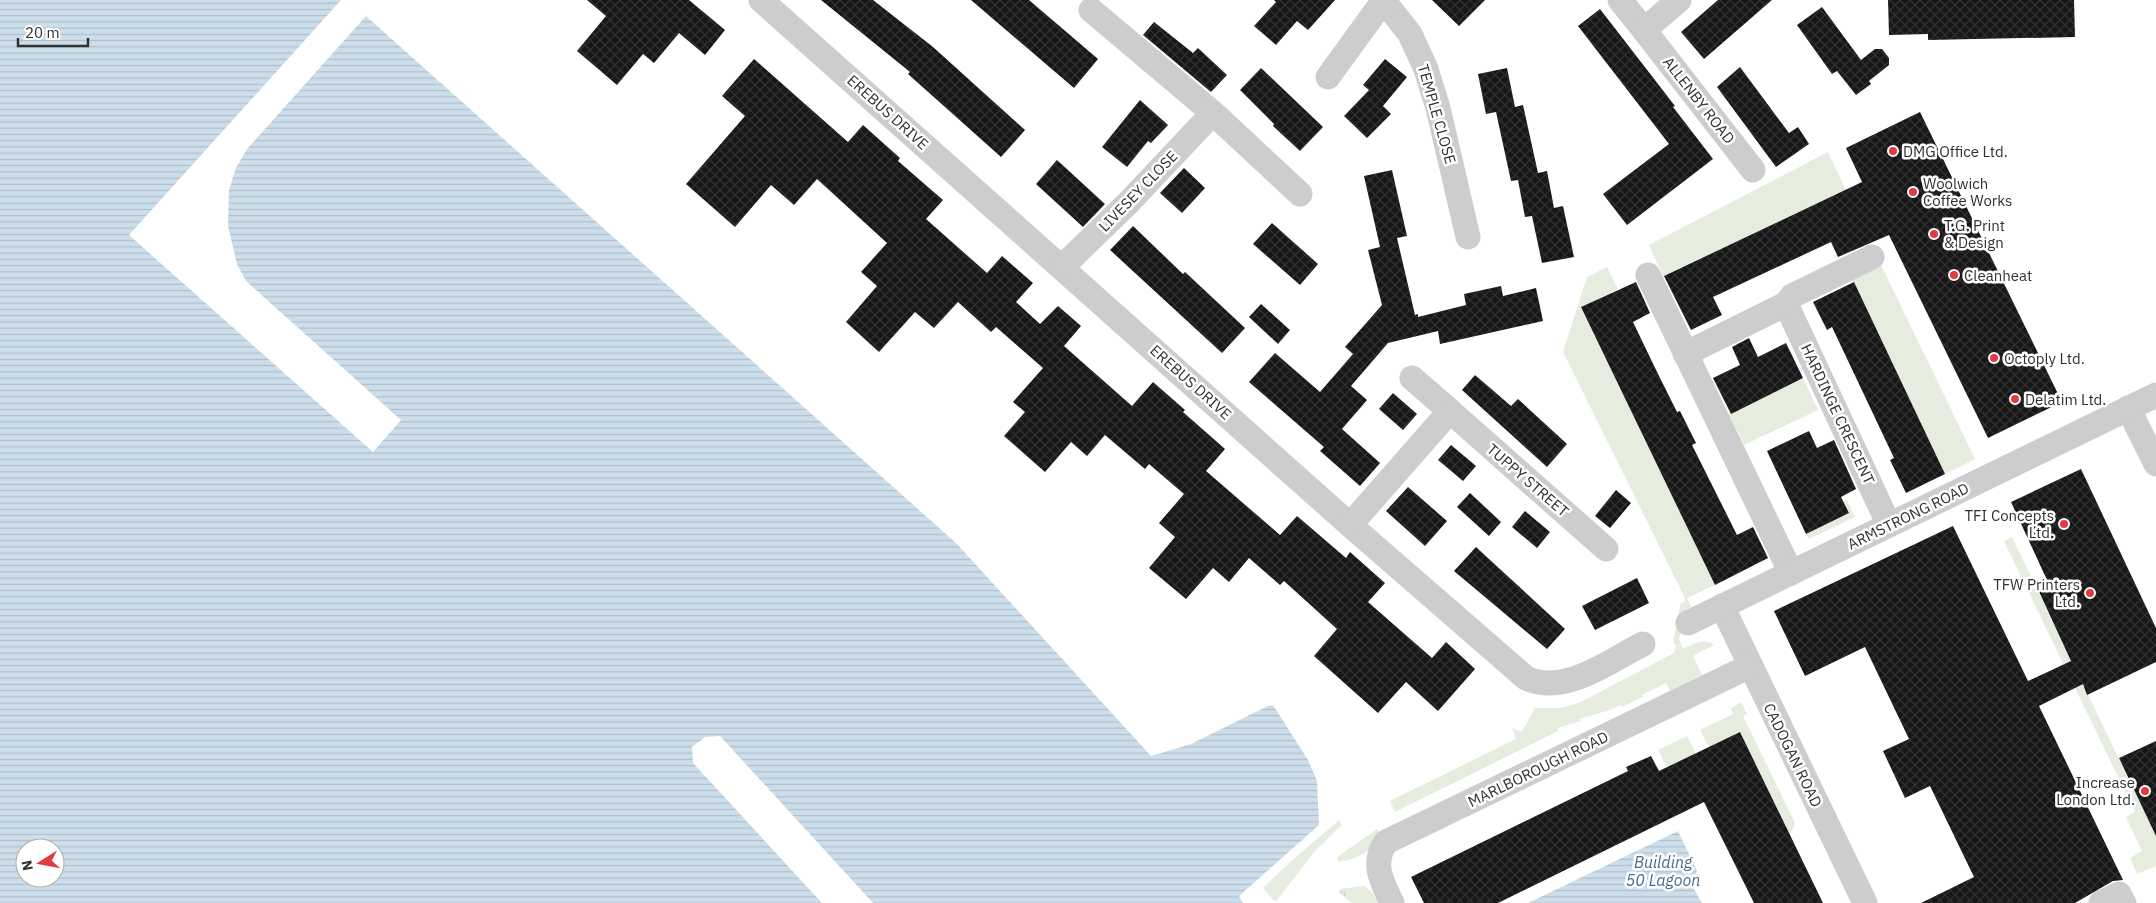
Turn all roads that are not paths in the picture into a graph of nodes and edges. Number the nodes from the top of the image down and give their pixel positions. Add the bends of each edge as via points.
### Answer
1 (1384, 0) edge
2 (1620, 0) edge
3 (1678, 0) edge
4 (770, 3) edge
5 (1091, 10) dead end
6 (1644, 30) junction
7 (1328, 77) dead end
8 (1213, 113) junction
9 (1753, 170) dead end
10 (1300, 194) dead end
11 (1468, 237) dead end
12 (1872, 257) dead end
13 (1062, 267) junction
14 (1648, 275) dead end
15 (1786, 304) junction
16 (1685, 354) junction
17 (1412, 378) dead end
18 (2156, 395) edge
19 (2128, 408) junction
20 (1450, 411) junction
21 (2156, 464) edge
22 (1350, 525) junction
23 (1890, 525) junction
24 (1606, 549) dead end
25 (1791, 573) junction
26 (1722, 606) junction
27 (1688, 623) dead end
28 (1643, 644) dead end
29 (1750, 666) junction
30 (1392, 903) edge
31 (1865, 903) edge
32 (2101, 903) edge
33 (2124, 903) edge

1 - 7 street, TEMPLE CLOSE
1 - 11 street, TEMPLE CLOSE via 1410,34 1426,69
2 - 6 street, ALLENBY ROAD
3 - 6 street
4 - 13 street, EREBUS DRIVE
5 - 8 street
6 - 9 street, ALLENBY ROAD
8 - 10 street
8 - 13 street, LIVESEY CLOSE via 1130,202
12 - 15 street via 1792,296
13 - 22 street, EREBUS DRIVE
14 - 16 street
15 - 16 street
15 - 23 street, HARDINGE CRESCENT
16 - 25 street
17 - 20 street, TUPPY STREET
18 - 19 street, ARMSTRONG ROAD
19 - 21 street
19 - 23 street, ARMSTRONG ROAD
20 - 22 street
20 - 24 street, TUPPY STREET
22 - 28 street, EREBUS DRIVE via 1514,669 1536,683 1564,682
23 - 25 street, ARMSTRONG ROAD
25 - 26 street, ARMSTRONG ROAD
26 - 27 street, ARMSTRONG ROAD
26 - 29 street, CADOGAN ROAD
29 - 30 street, MARLBOROUGH ROAD via 1386,842 1377,860 1380,877
29 - 31 street, CADOGAN ROAD
32 - 33 street via 2119,894

